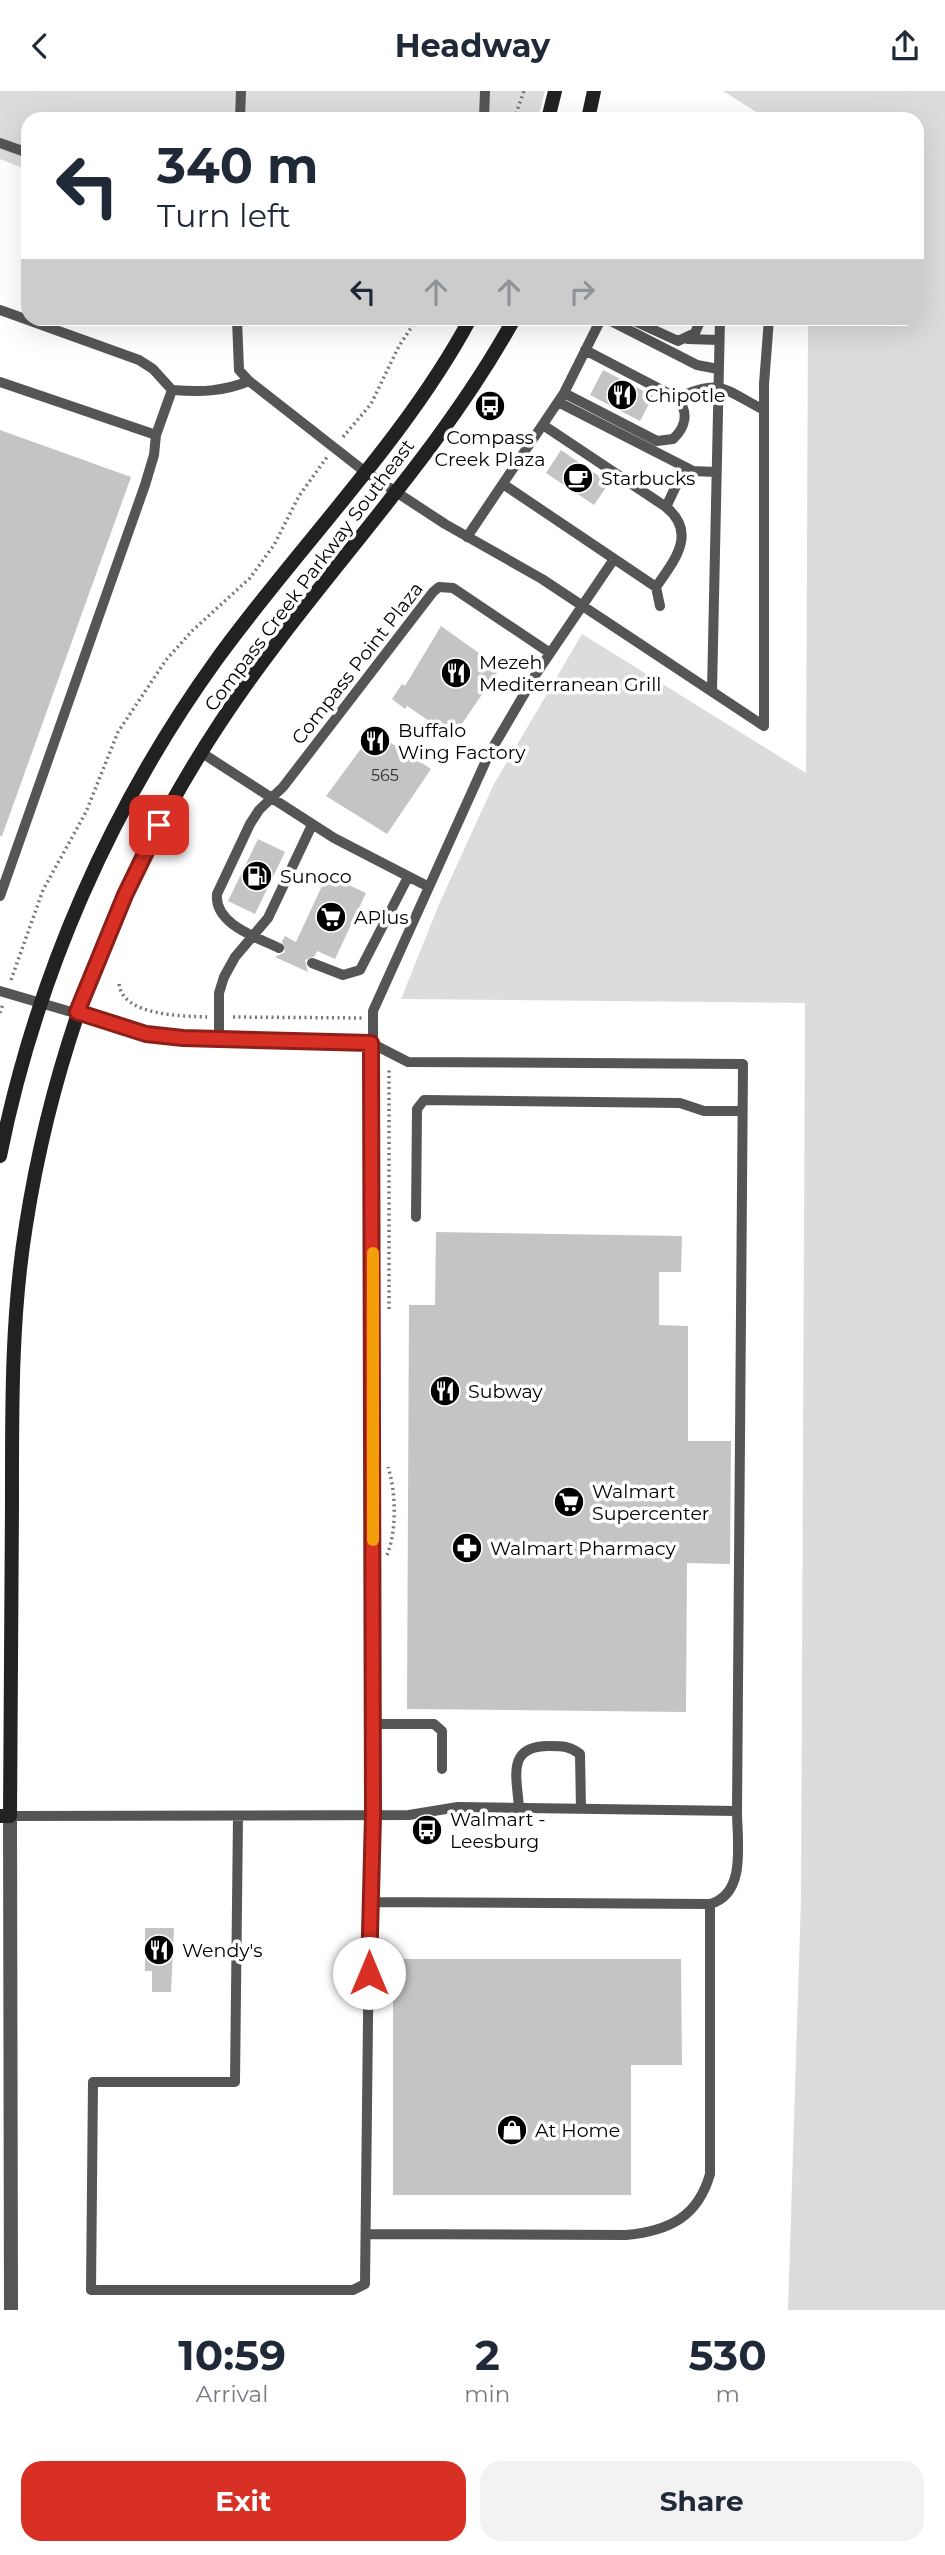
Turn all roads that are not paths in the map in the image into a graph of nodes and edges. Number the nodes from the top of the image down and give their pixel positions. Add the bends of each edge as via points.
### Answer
1 (241, 91) edge
2 (485, 91) edge
3 (555, 91) edge
4 (594, 91) edge
5 (240, 112) edge
6 (484, 112) edge
7 (550, 112) edge
8 (590, 112) edge
9 (0, 143) edge
10 (21, 150) edge
11 (0, 310) edge
12 (21, 318) edge
13 (44, 326) edge
14 (237, 326) edge
15 (466, 326) edge
16 (510, 326) edge
17 (597, 326) edge
18 (621, 326) edge
19 (645, 326) edge
20 (700, 326) edge
21 (720, 326) edge
22 (769, 326) edge
23 (688, 339) junction
24 (719, 340) junction
25 (585, 350) junction
26 (718, 369) junction
27 (249, 381) junction
28 (0, 382) edge
29 (718, 386) junction
30 (172, 390) junction
31 (561, 398) junction
32 (677, 398) junction
33 (764, 410) junction
34 (543, 425) junction
35 (156, 435) junction
36 (685, 467) junction
37 (364, 471) junction
38 (716, 472) junction
39 (503, 484) junction
40 (396, 492) junction
41 (666, 507) junction
42 (467, 537) junction
43 (614, 559) junction
44 (656, 587) junction
45 (583, 606) junction
46 (660, 606) dead end
47 (550, 653) junction
48 (712, 691) junction
49 (201, 753) junction
50 (273, 796) junction
51 (312, 825) junction
52 (408, 877) junction
53 (426, 886) junction
54 (0, 896) edge
55 (252, 935) junction
56 (279, 948) dead end
57 (312, 963) dead end
58 (3, 993) edge
59 (40, 1002) junction
60 (77, 1012) junction
61 (219, 1039) junction
62 (371, 1043) junction
63 (742, 1111) junction
64 (0, 1156) edge
65 (416, 1217) dead end
66 (6, 1401) edge
67 (373, 1724) junction
68 (442, 1769) dead end
69 (519, 1808) junction
70 (581, 1809) junction
71 (737, 1811) junction
72 (5, 1816) edge
73 (238, 1816) junction
74 (373, 1816) junction
75 (370, 1902) junction
76 (710, 1904) junction
77 (368, 2234) junction
78 (11, 2310) edge

1 - 5 lane
2 - 6 lane
3 - 7 street
4 - 8 street
9 - 10 lane
11 - 12 lane
13 - 30 lane via 139,360
14 - 27 lane via 239,370
15 - 37 street, Compass Creek Parkway Southeast
16 - 40 street, Compass Creek Parkway Southeast via 473,386
17 - 25 lane
18 - 26 lane via 697,365
19 - 23 lane via 678,341
20 - 23 lane
21 - 24 lane
22 - 33 lane
23 - 24 lane
24 - 26 lane
25 - 31 lane
25 - 32 lane
26 - 29 lane
27 - 30 lane via 208,393
27 - 37 lane
28 - 35 lane
29 - 32 lane via 705,386
29 - 33 lane
29 - 38 lane
30 - 35 lane
31 - 32 lane via 657,441 673,439 684,425 684,409
31 - 34 lane
31 - 36 lane
33 - 48 lane via 764,726
34 - 39 lane
34 - 41 lane
35 - 54 lane via 145,485
36 - 38 lane
36 - 41 lane
37 - 40 lane
37 - 59 street, Compass Creek Parkway Southeast via 217,659 172,725 96,865
38 - 48 lane
39 - 42 lane
39 - 43 lane
40 - 42 lane
40 - 49 street, Compass Creek Parkway Southeast via 257,669
41 - 44 lane via 680,524 682,544
42 - 45 lane
43 - 44 lane
43 - 45 lane
44 - 46 lane
45 - 47 lane
45 - 48 lane
47 - 50 lane, Compass Point Plaza via 453,588 439,587
47 - 53 lane via 489,754
49 - 50 lane
49 - 60 street, Compass Creek Parkway Southeast via 147,846
50 - 51 lane
50 - 55 lane via 250,824 217,894 216,905 224,917
51 - 52 lane
51 - 55 lane via 268,918
52 - 53 lane
52 - 57 lane via 360,970 343,975
53 - 62 lane via 372,1020
55 - 56 lane
55 - 61 lane via 224,977 219,993
58 - 59 lane
59 - 60 lane
59 - 64 street, Compass Creek Parkway Southeast
60 - 61 lane via 146,1034
60 - 66 street, Compass Creek Parkway Southeast via 48,1118 26,1225
61 - 62 lane
62 - 63 lane via 408,1062 743,1064
62 - 67 lane
63 - 65 lane via 704,1111 680,1103 424,1100 417,1109
63 - 71 lane
66 - 72 street, Compass Creek Parkway Southeast
67 - 68 lane via 434,1724 442,1731
67 - 74 lane
69 - 70 lane
69 - 70 lane via 516,1765 522,1752 534,1746 570,1747 580,1754
69 - 74 lane via 458,1807
70 - 71 lane
71 - 76 lane via 736,1879 723,1901
72 - 73 lane
72 - 78 street, Compass Creek Parkway Southeast
73 - 74 lane
73 - 77 lane via 235,2082 93,2082 90,2290 353,2290 365,2284
74 - 75 lane
75 - 76 lane
75 - 77 lane
76 - 77 lane via 710,2174 705,2193 692,2211 653,2233 626,2235

